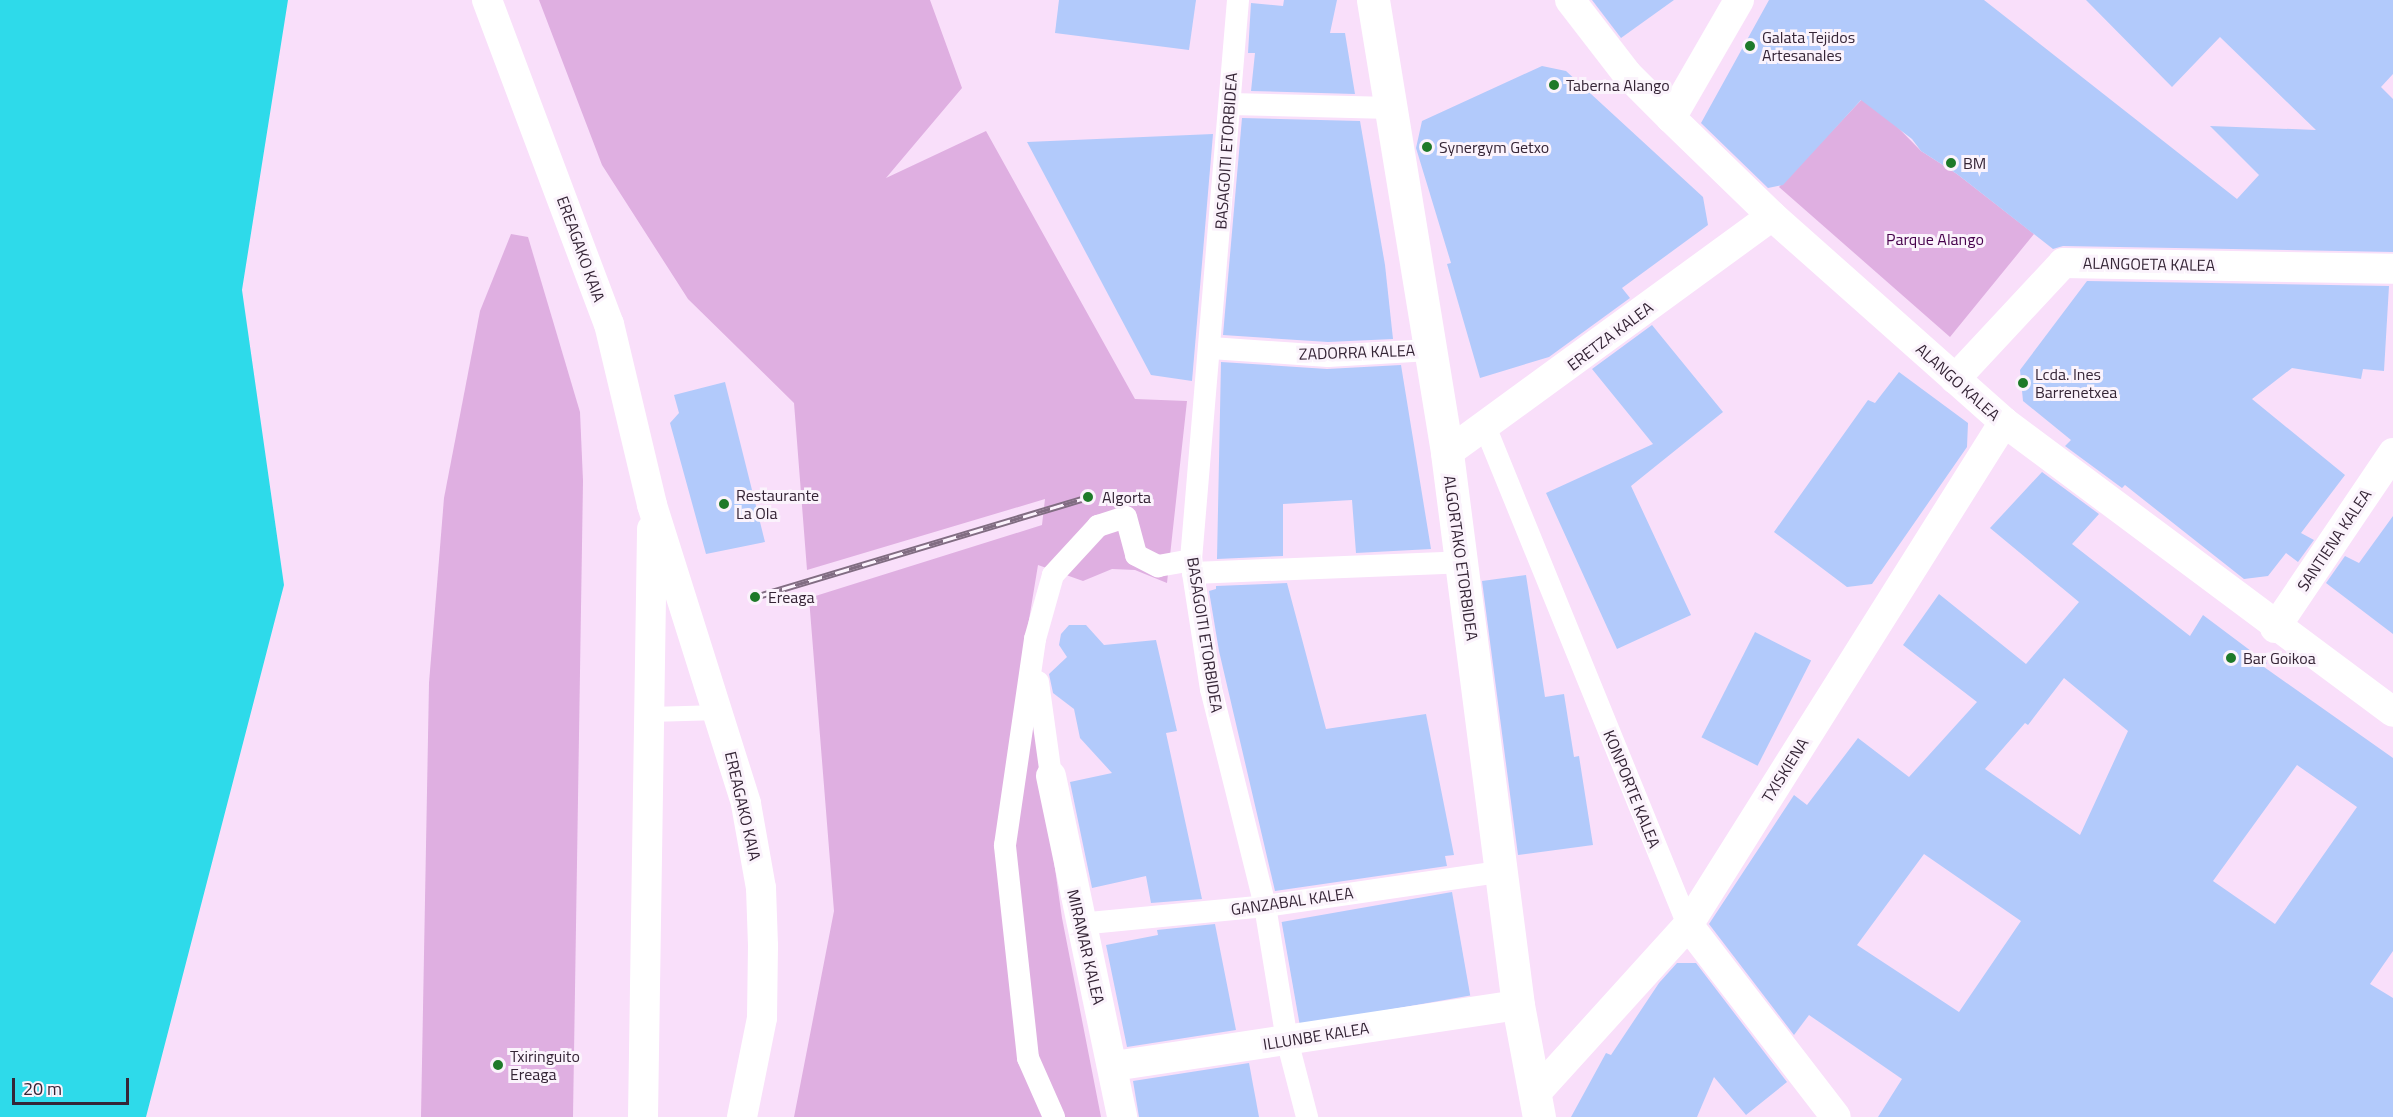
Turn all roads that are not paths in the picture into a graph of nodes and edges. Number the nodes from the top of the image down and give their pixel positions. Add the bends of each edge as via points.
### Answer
1 (487, 0) edge
2 (1238, 0) edge
3 (1373, 0) edge
4 (1570, 0) edge
5 (1739, 0) edge
6 (1230, 104) junction
7 (1391, 108) junction
8 (1671, 118) junction
9 (1772, 216) junction
10 (2393, 269) edge
11 (1211, 348) junction
12 (1430, 350) junction
13 (1955, 379) junction
14 (2004, 422) junction
15 (1486, 429) junction
16 (1447, 453) junction
17 (2393, 453) edge
18 (652, 505) junction
19 (1462, 562) junction
20 (1192, 567) junction
21 (2275, 628) junction
22 (1035, 639) junction
23 (719, 712) junction
24 (2393, 712) edge
25 (650, 714) junction
26 (1051, 776) joint
27 (1504, 871) junction
28 (1265, 906) junction
29 (1079, 924) junction
30 (1688, 925) junction
31 (1518, 1005) junction
32 (1287, 1040) junction
33 (1114, 1066) junction
34 (1537, 1106) edge
35 (643, 1117) edge
36 (742, 1117) edge
37 (1054, 1117) edge
38 (1122, 1117) edge
39 (1307, 1117) edge
40 (1836, 1117) edge

1 - 18 street, EREAGAKO KAIA via 609,324
2 - 6 street, BASAGOITI ETORBIDEA
3 - 7 street, ALGORTAKO ETORBIDEA
4 - 8 street, ALANGO KALEA via 1627,74
5 - 8 street
6 - 7 street
6 - 11 street, BASAGOITI ETORBIDEA
7 - 12 street, ALGORTAKO ETORBIDEA
8 - 9 street, ALANGO KALEA
9 - 13 street, ALANGO KALEA
9 - 15 street, ERETZA KALEA
10 - 13 street, ALANGOETA KALEA via 2062,262
11 - 12 street, ZADORRA KALEA via 1328,356
11 - 20 street, BASAGOITI ETORBIDEA
12 - 16 street, ALGORTAKO ETORBIDEA
13 - 14 street, ALANGO KALEA
14 - 21 street, ALANGO KALEA
14 - 30 street, TXISKIENA
15 - 16 street, ERETZA KALEA
15 - 30 street, KONPORTE KALEA
16 - 19 street, ALGORTAKO ETORBIDEA
17 - 21 street, SANTIENA KALEA
18 - 23 street, EREAGAKO KAIA
18 - 25 street, EREAGAKO KAIA
19 - 20 street
19 - 27 street, ALGORTAKO ETORBIDEA
20 - 22 street via 1158,566 1136,555 1126,517 1098,526 1053,575
20 - 28 street, BASAGOITI ETORBIDEA via 1211,689
21 - 24 street, ALANGO KALEA
22 - 26 street via 1041,718
22 - 37 street via 1005,845 1028,1058
23 - 25 lane
23 - 36 street, EREAGAKO KAIA via 746,804 761,888 762,1018
25 - 35 street, EREAGAKO KAIA
26 - 29 street, MIRAMAR KALEA
27 - 28 street, GANZABAL KALEA
27 - 31 street, ALGORTAKO ETORBIDEA
28 - 29 street, GANZABAL KALEA
28 - 32 street, BASAGOITI ETORBIDEA
29 - 33 street, MIRAMAR KALEA
30 - 34 street, TXISKIENA
30 - 40 street, KONPORTE KALEA
31 - 32 street, ILLUNBE KALEA
31 - 34 street, ALGORTAKO ETORBIDEA
32 - 33 street, ILLUNBE KALEA
32 - 39 street, BASAGOITI ETORBIDEA
33 - 38 street, MIRAMAR KALEA

